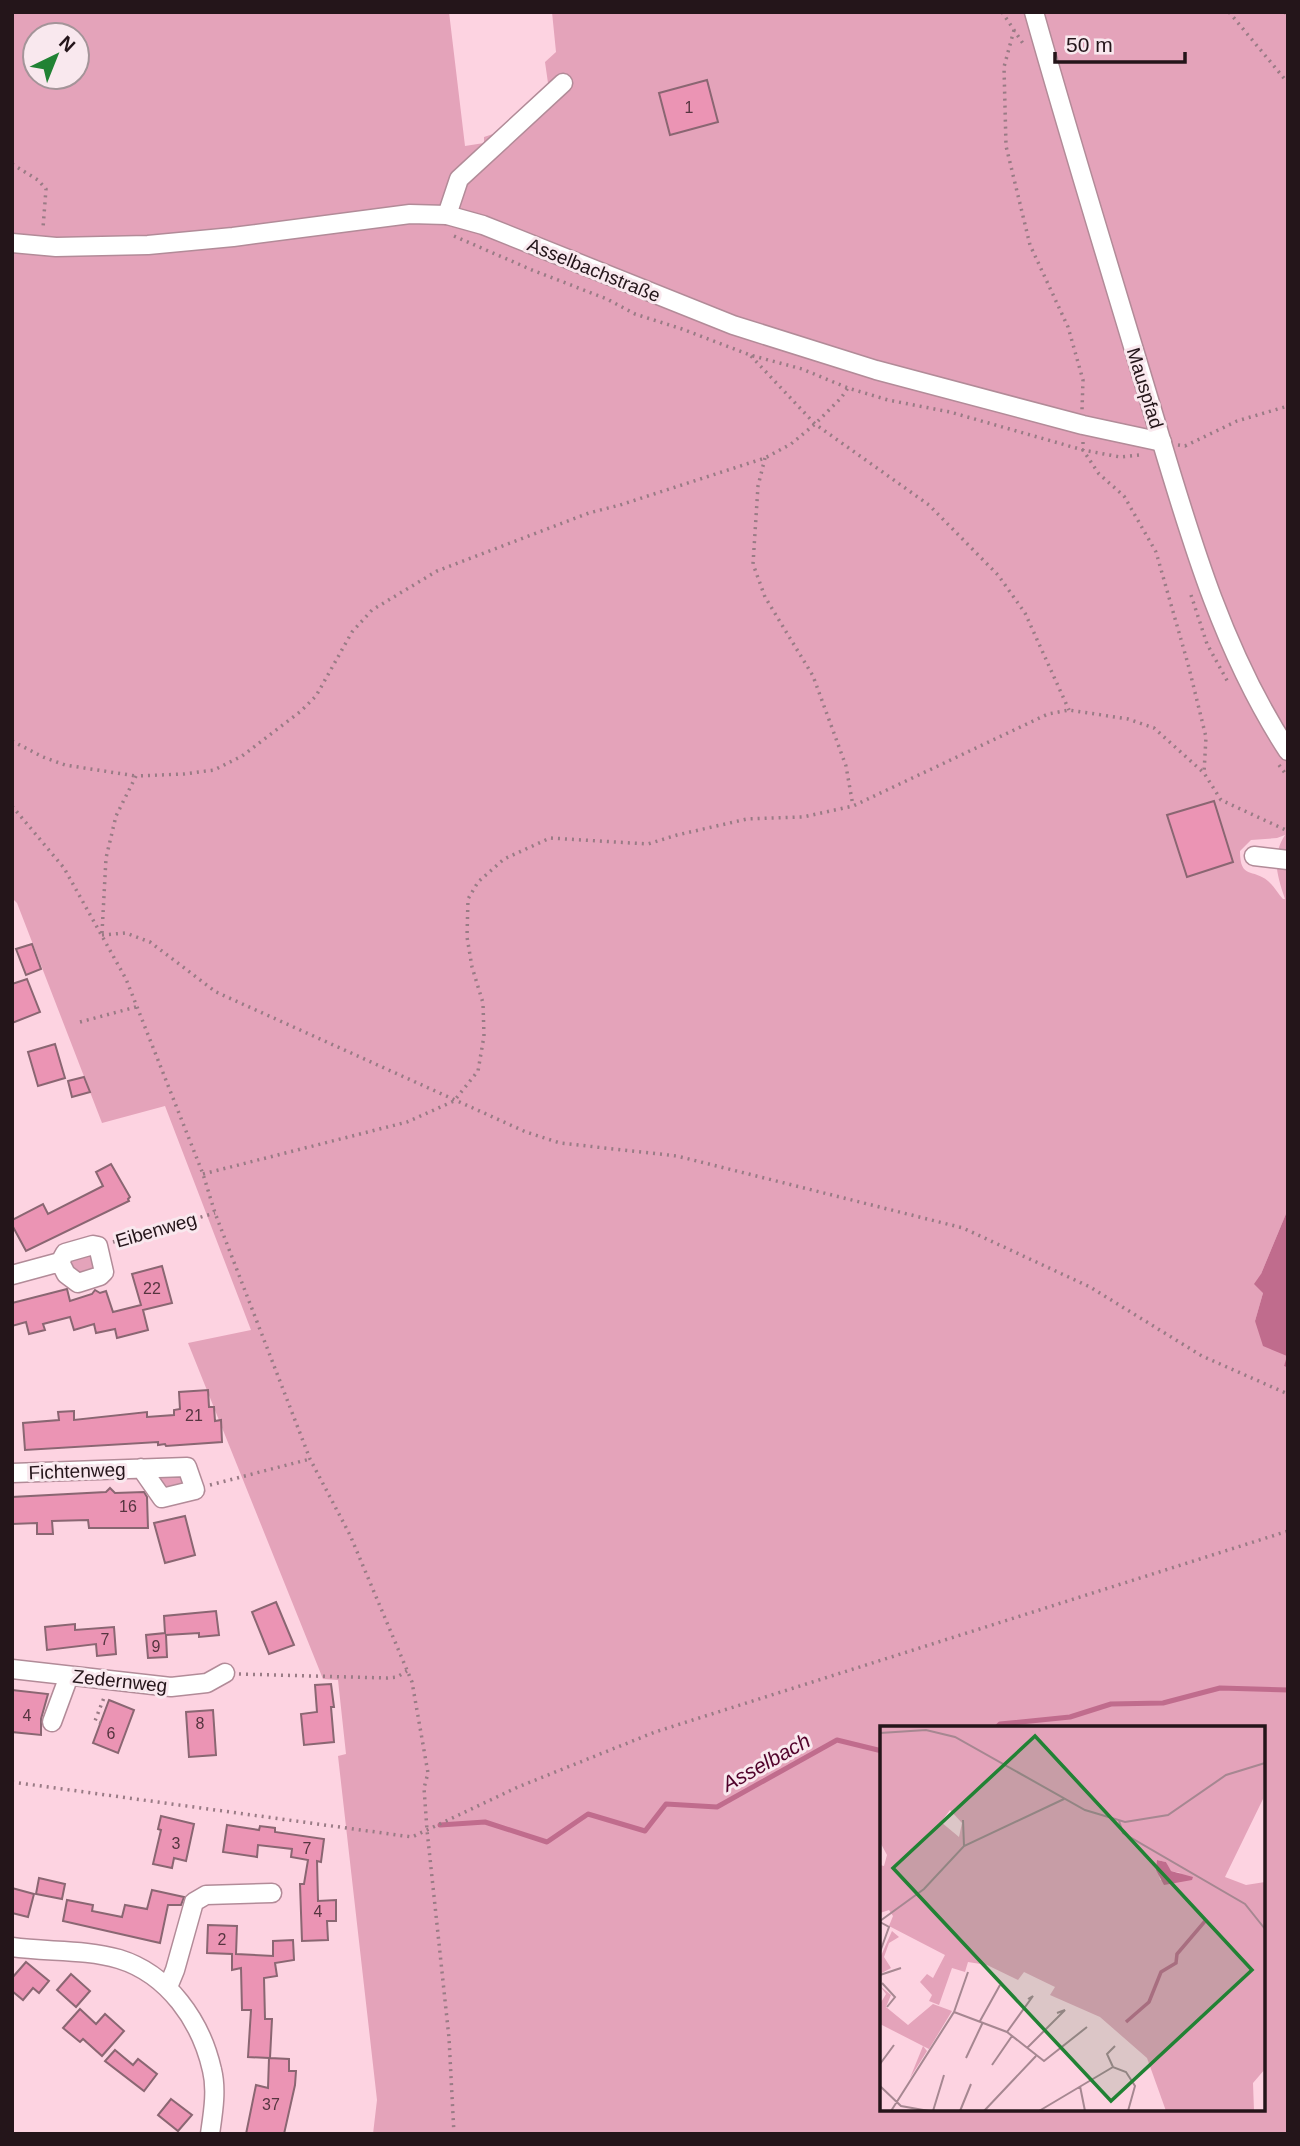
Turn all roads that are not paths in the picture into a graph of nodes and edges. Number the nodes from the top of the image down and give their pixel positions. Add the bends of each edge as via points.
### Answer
1 (1034, 12) edge
2 (563, 83) dead end
3 (447, 215) junction
4 (12, 243) edge
5 (1162, 442) junction
6 (1288, 751) edge
7 (1254, 856) dead end
8 (1288, 860) edge
9 (60, 1262) junction
10 (12, 1275) edge
11 (141, 1468) junction
12 (12, 1473) edge
13 (12, 1669) edge
14 (226, 1673) dead end
15 (67, 1676) junction
16 (52, 1721) dead end
17 (272, 1893) dead end
18 (12, 1947) edge
19 (168, 1987) junction
20 (210, 2134) edge

1 - 5 street, Mauspfad
2 - 3 street via 459,179
3 - 4 street, Asselbachstraße via 410,214 148,245
3 - 5 street, Asselbachstraße via 483,225 733,325 876,370
5 - 6 street, Mauspfad via 1229,643
7 - 8 street
9 - 9 street, Eibenweg via 78,1283 100,1276 104,1266 98,1247 93,1245 65,1253
9 - 10 street, Eibenweg
11 - 11 street, Fichtenweg via 187,1467 195,1490 162,1498
11 - 12 street, Fichtenweg
13 - 15 street, Zedernweg
14 - 15 street, Zedernweg via 207,1682 171,1687
15 - 16 street
17 - 19 street via 198,1898
18 - 19 street via 119,1959
19 - 20 street via 194,2022 213,2072

